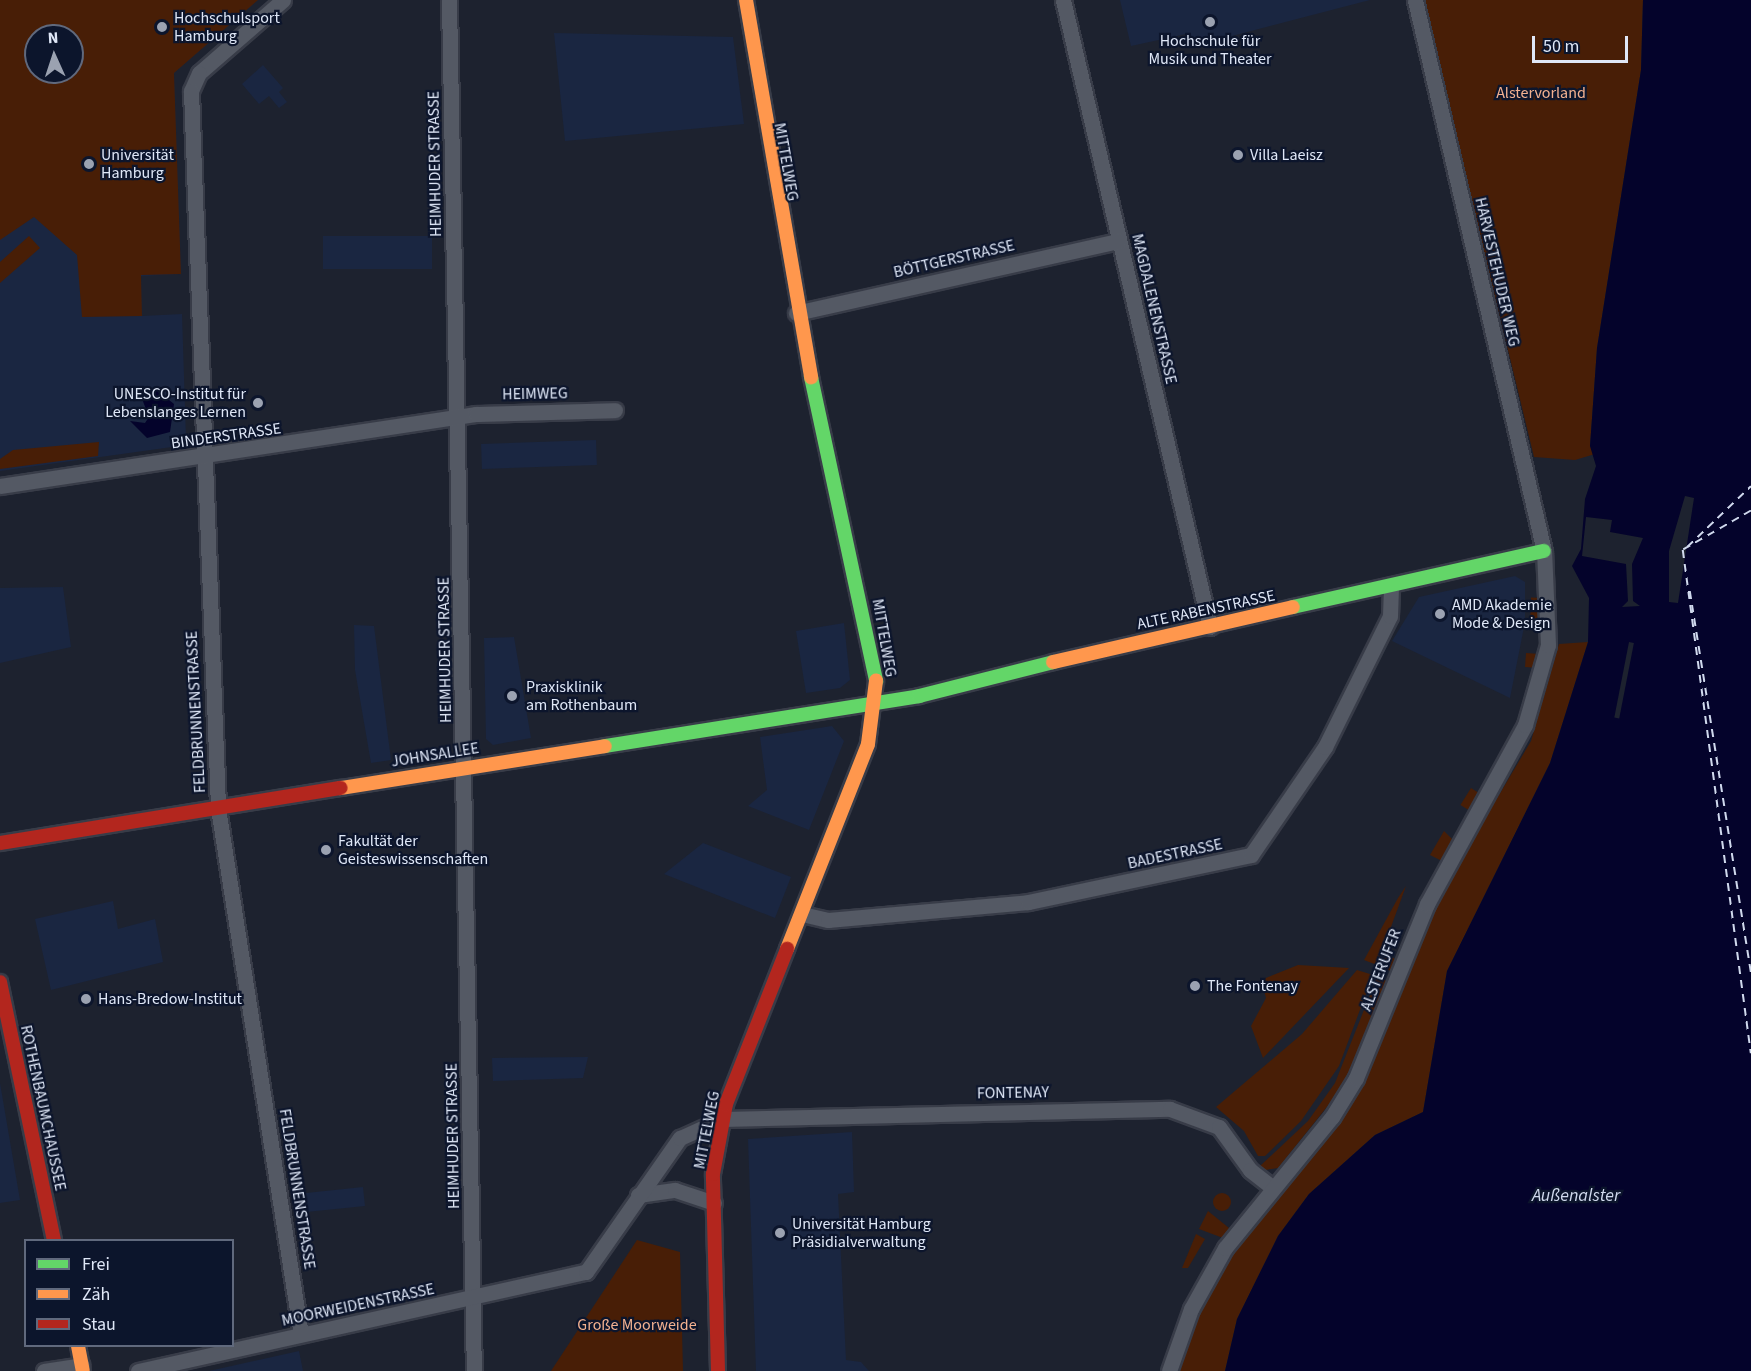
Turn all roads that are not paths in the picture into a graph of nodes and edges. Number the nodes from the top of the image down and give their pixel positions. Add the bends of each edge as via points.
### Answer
1 (283, 0) edge
2 (450, 0) edge
3 (746, 0) edge
4 (1063, 0) edge
5 (1415, 0) edge
6 (1119, 241) junction
7 (796, 313) junction
8 (615, 410) dead end
9 (457, 419) junction
10 (203, 458) junction
11 (0, 486) edge
12 (1544, 552) junction
13 (1391, 587) junction
14 (1210, 627) junction
15 (876, 704) junction
16 (465, 767) junction
17 (218, 808) junction
18 (0, 843) edge
19 (802, 915) junction
20 (0, 982) edge
21 (722, 1119) junction
22 (1272, 1187) junction
23 (638, 1195) junction
24 (714, 1203) junction
25 (54, 1239) edge
26 (586, 1272) joint
27 (473, 1299) junction
28 (301, 1335) junction
29 (78, 1347) edge
30 (83, 1368) edge
31 (44, 1371) edge
32 (138, 1371) edge
33 (474, 1371) edge
34 (718, 1371) edge
35 (1169, 1371) edge

1 - 10 street, FELDBRUNNENSTRASSE via 193,81
2 - 9 street, HEIMHUDER STRASSE
3 - 7 street, MITTELWEG
4 - 6 street, MAGDALENENSTRASSE
5 - 12 street, HARVESTEHUDER WEG
6 - 7 street, BÖTTGERSTRASSE
6 - 14 street, MAGDALENENSTRASSE
7 - 15 street, MITTELWEG via 875,667
8 - 9 street, HEIMWEG
9 - 10 street, BINDERSTRASSE
9 - 16 street, HEIMHUDER STRASSE
10 - 11 street, BINDERSTRASSE
10 - 17 street, FELDBRUNNENSTRASSE
12 - 13 street, ALTE RABENSTRASSE
12 - 22 street, ALSTERUFER via 1548,645 1525,725 1427,904 1356,1078 1332,1117
13 - 14 street, ALTE RABENSTRASSE
13 - 19 street, BADESTRASSE via 1390,616 1325,747 1257,850 1174,874 1026,903 828,920
14 - 15 street, ALTE RABENSTRASSE
15 - 16 street, JOHNSALLEE
15 - 19 street, MITTELWEG via 868,744
16 - 17 street, JOHNSALLEE
16 - 27 street, HEIMHUDER STRASSE
17 - 18 street, JOHNSALLEE
17 - 28 street, FELDBRUNNENSTRASSE
19 - 21 street, MITTELWEG
20 - 25 street, ROTHENBAUMCHAUSSEE
21 - 22 street, FONTENAY via 1170,1108 1219,1127 1250,1170
21 - 23 street, FONTENAY via 687,1131
21 - 24 street, MITTELWEG
22 - 35 street, ALSTERUFER via 1210,1274
23 - 24 street via 675,1190
23 - 26 street, FONTENAY
24 - 34 street, MITTELWEG
26 - 27 street, MOORWEIDENSTRASSE
27 - 28 street, MOORWEIDENSTRASSE
27 - 33 street, HEIMHUDER STRASSE
28 - 32 street, MOORWEIDENSTRASSE
29 - 30 street
30 - 31 street

